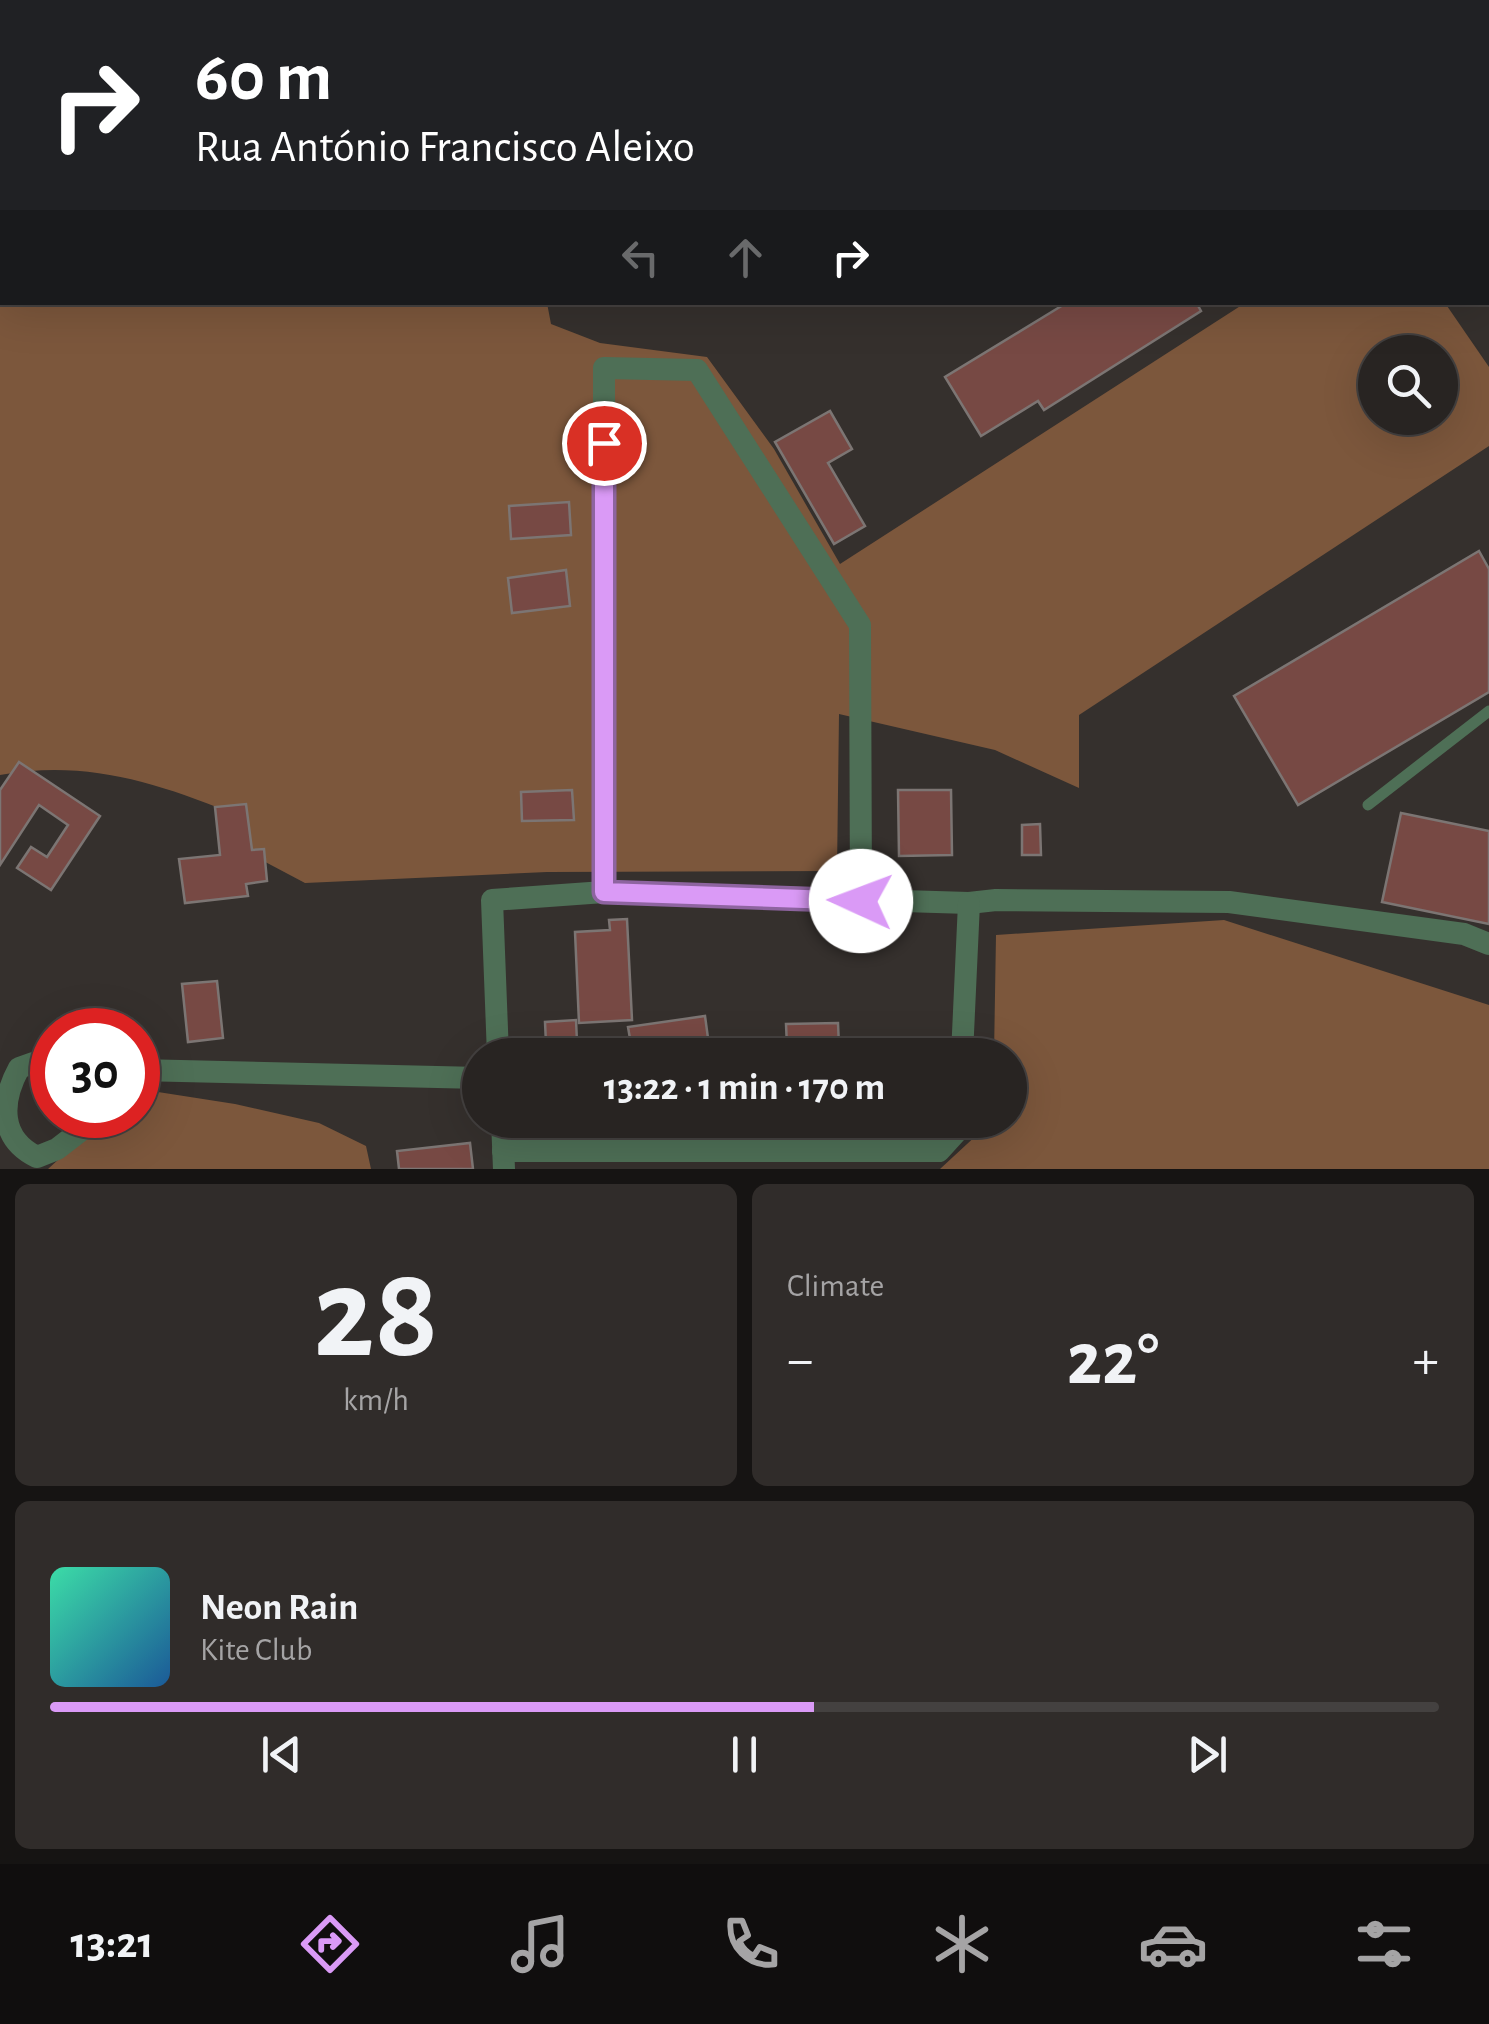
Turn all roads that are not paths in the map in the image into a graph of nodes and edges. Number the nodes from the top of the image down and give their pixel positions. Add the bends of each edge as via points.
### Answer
1 (1489, 711) edge
2 (1368, 805) dead end
3 (604, 892) junction
4 (861, 901) junction
5 (969, 903) junction
6 (1489, 944) edge
7 (497, 1038) edge
8 (963, 1038) edge
9 (30, 1065) edge
10 (160, 1070) edge
11 (462, 1078) edge
12 (70, 1138) edge
13 (951, 1138) edge
14 (504, 1160) edge

1 - 2 lane
3 - 4 street
3 - 4 street via 604,368 697,370 860,625
3 - 7 street via 492,900
4 - 5 street
5 - 6 street via 1229,902 1464,934
5 - 8 street
9 - 12 street via 19,1068 11,1082 6,1128 18,1148 37,1157
10 - 11 street
13 - 14 street via 939,1151

